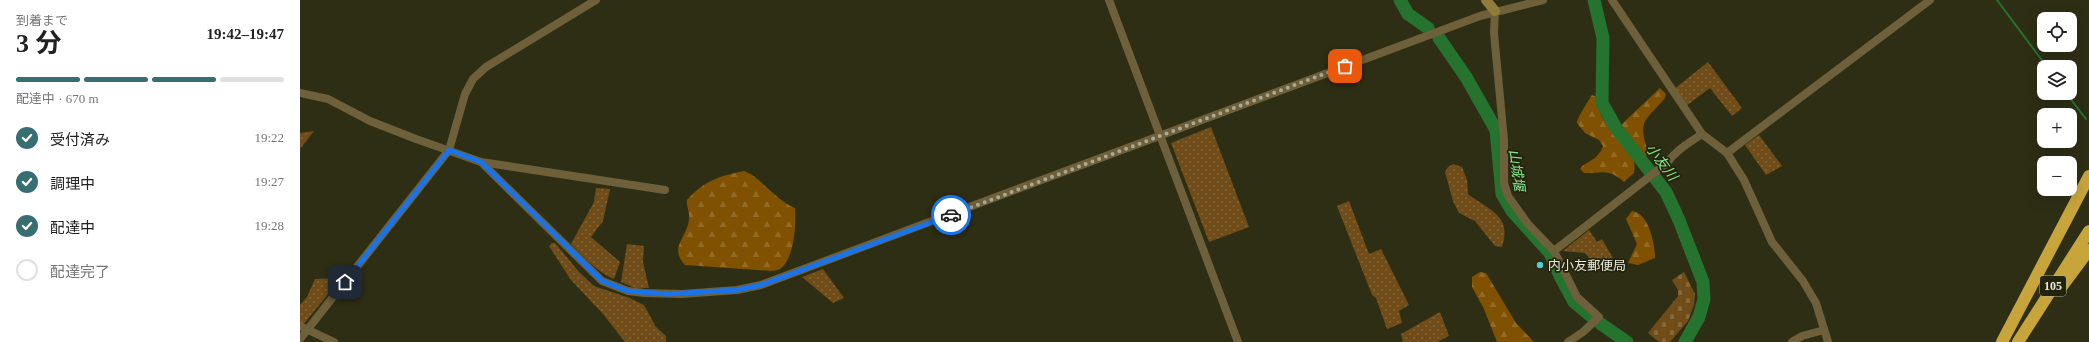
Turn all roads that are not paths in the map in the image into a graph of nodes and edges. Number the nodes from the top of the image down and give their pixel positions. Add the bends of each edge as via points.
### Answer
1 (596, 0) edge
2 (1109, 0) edge
3 (1543, 0) edge
4 (1612, 0) edge
5 (1930, 0) edge
6 (1488, 1) edge
7 (1495, 11) junction
8 (300, 93) edge
9 (1702, 134) junction
10 (1160, 135) junction
11 (449, 150) junction
12 (1727, 153) junction
13 (481, 162) junction
14 (2089, 176) edge
15 (665, 190) dead end
16 (2089, 231) edge
17 (2089, 250) edge
18 (1554, 251) junction
19 (303, 328) edge
20 (1824, 330) junction
21 (300, 339) edge
22 (334, 342) edge
23 (1238, 342) edge
24 (1568, 342) edge
25 (1792, 342) edge
26 (1828, 342) edge
27 (2002, 342) edge
28 (2018, 342) edge
29 (2022, 342) edge

1 - 11 street via 486,67 473,79 465,94
2 - 10 street
3 - 7 street
4 - 9 street
5 - 12 street
6 - 7 street
7 - 10 street
7 - 18 street via 1494,33 1504,140 1504,183 1514,207
8 - 11 street via 328,99 370,120
9 - 12 street
9 - 18 street
10 - 13 street via 921,227 761,285 737,290 682,294 633,292 602,281
10 - 23 street
11 - 13 street
11 - 19 street
12 - 20 street via 1744,180 1772,242 1803,280 1816,303
13 - 15 street
14 - 27 highway
16 - 28 highway, 105
17 - 29 highway
18 - 24 street via 1578,297 1599,317
19 - 21 street
19 - 22 street
20 - 25 street via 1802,336
20 - 26 street

